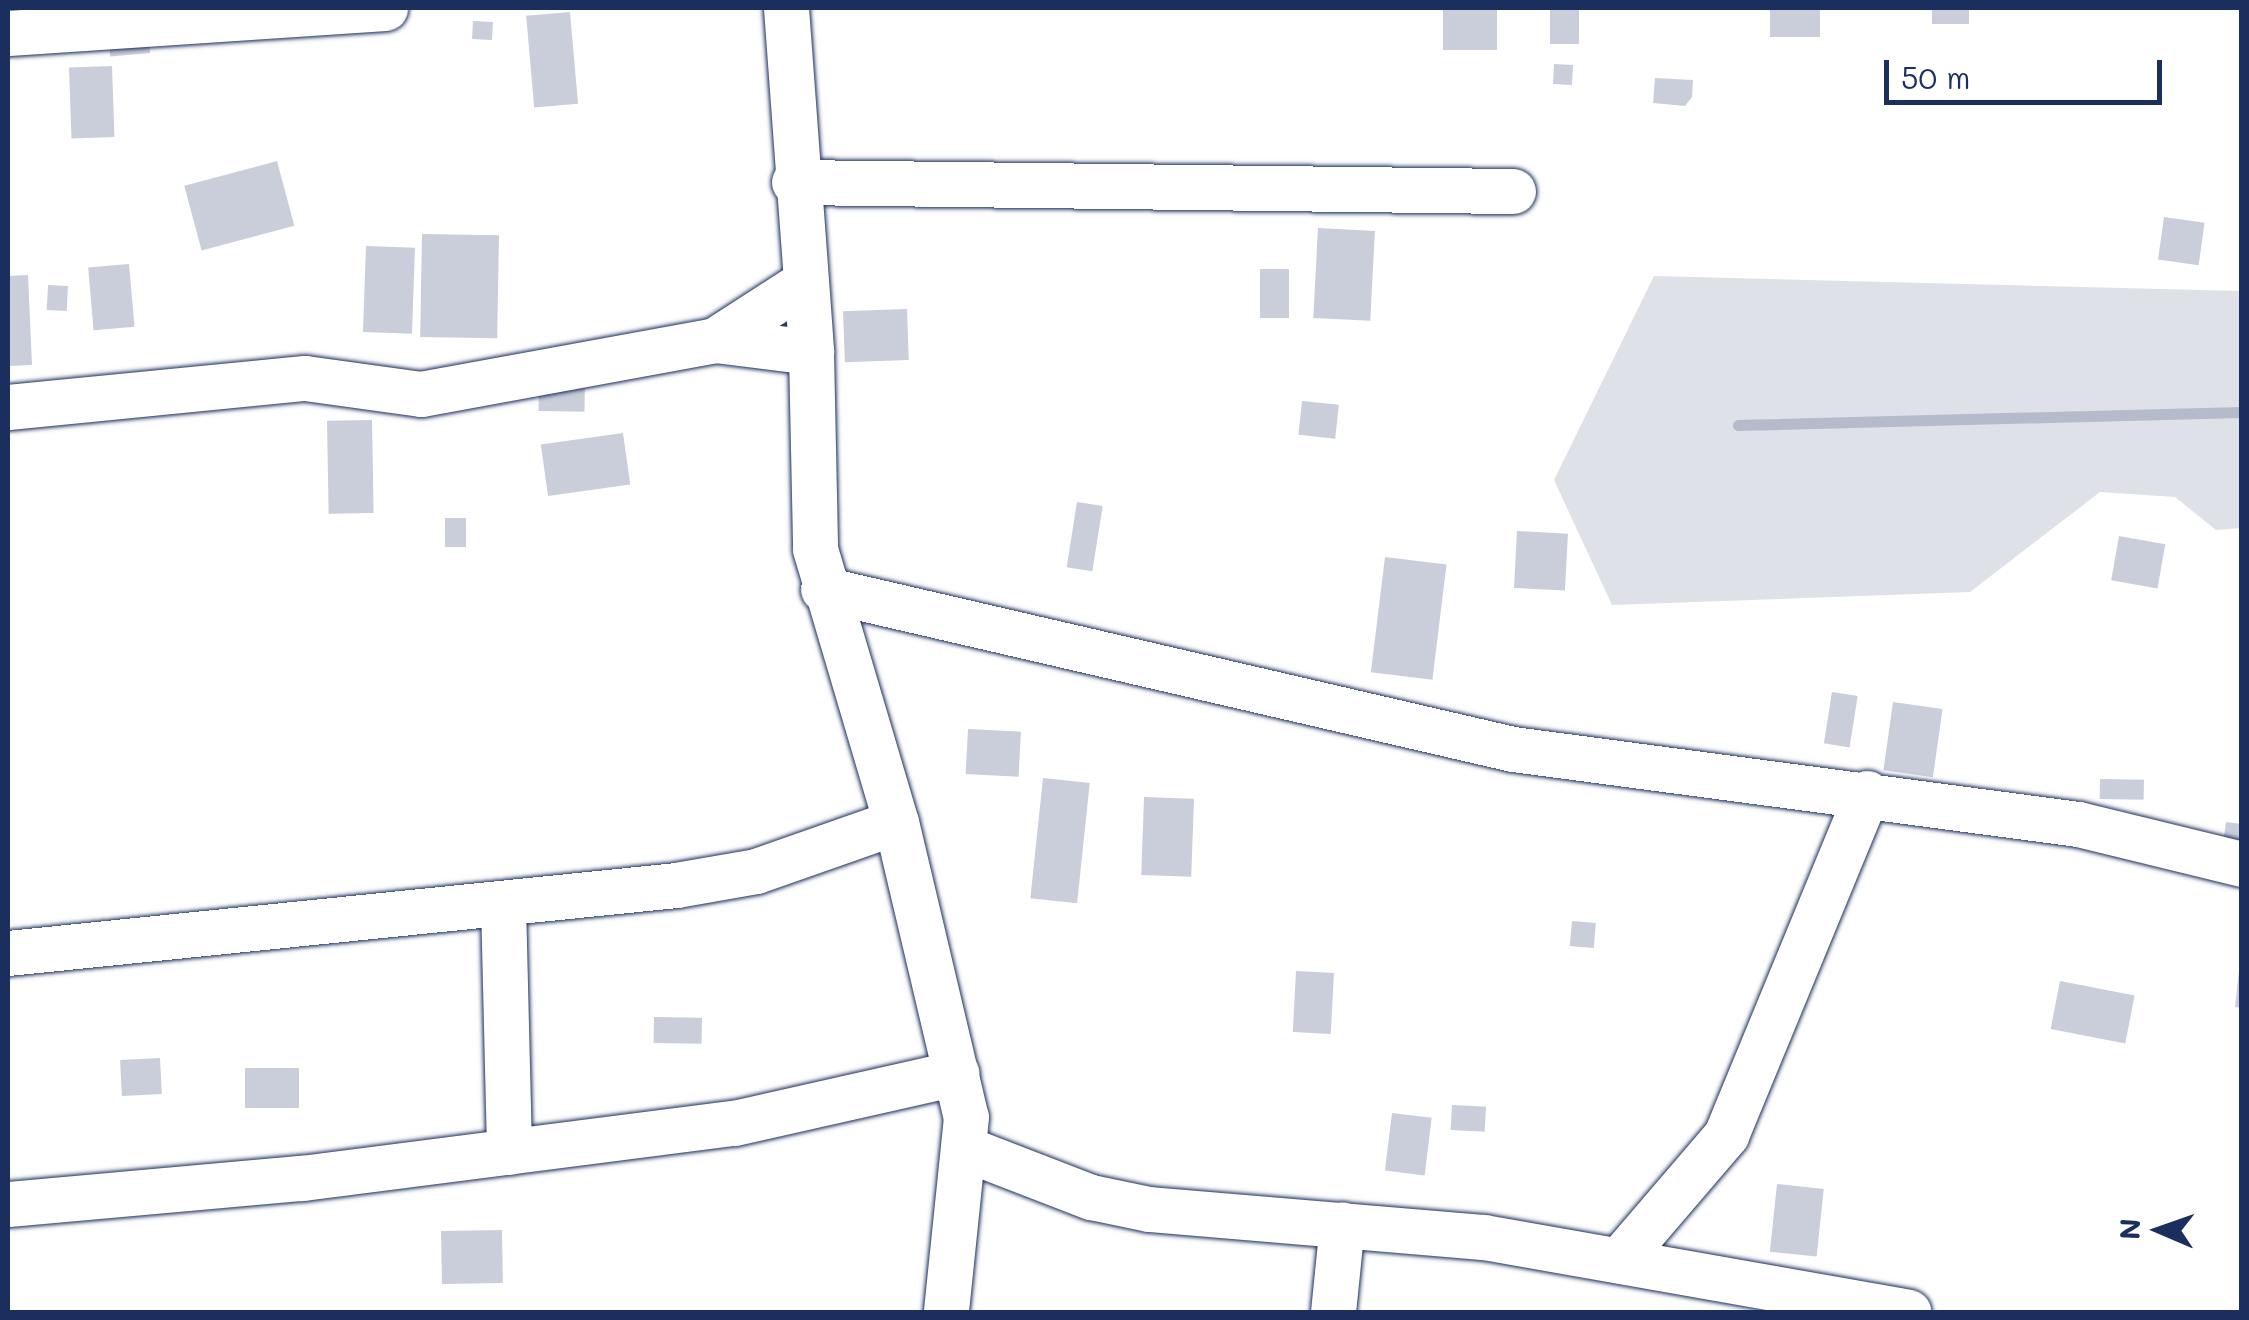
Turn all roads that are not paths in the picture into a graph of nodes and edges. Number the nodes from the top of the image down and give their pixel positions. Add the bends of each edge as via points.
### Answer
1 (385, 8) edge
2 (786, 8) edge
3 (8, 33) edge
4 (794, 182) junction
5 (1512, 191) dead end
6 (802, 284) junction
7 (715, 340) junction
8 (811, 352) junction
9 (8, 407) edge
10 (823, 589) junction
11 (1866, 794) junction
12 (896, 822) junction
13 (2242, 864) edge
14 (502, 903) junction
15 (8, 953) edge
16 (956, 1072) junction
17 (969, 1150) junction
18 (509, 1152) junction
19 (8, 1204) edge
20 (1342, 1224) junction
21 (1619, 1260) junction
22 (946, 1312) edge
23 (1332, 1312) edge
24 (1908, 1312) edge

1 - 3 street
2 - 4 street
4 - 5 street
4 - 6 street
6 - 7 street
6 - 8 street
7 - 8 street
7 - 9 street via 421,394 306,378
8 - 10 street
10 - 11 street via 1513,749 1687,777
10 - 12 street
11 - 13 street via 2078,824
11 - 21 street via 1726,1135
12 - 14 street via 756,871
12 - 16 street
14 - 15 street
14 - 18 street
16 - 17 street
16 - 18 street via 734,1123
17 - 20 street via 1092,1196 1150,1208
17 - 22 street
18 - 19 street
20 - 21 street
20 - 23 street
21 - 24 street

